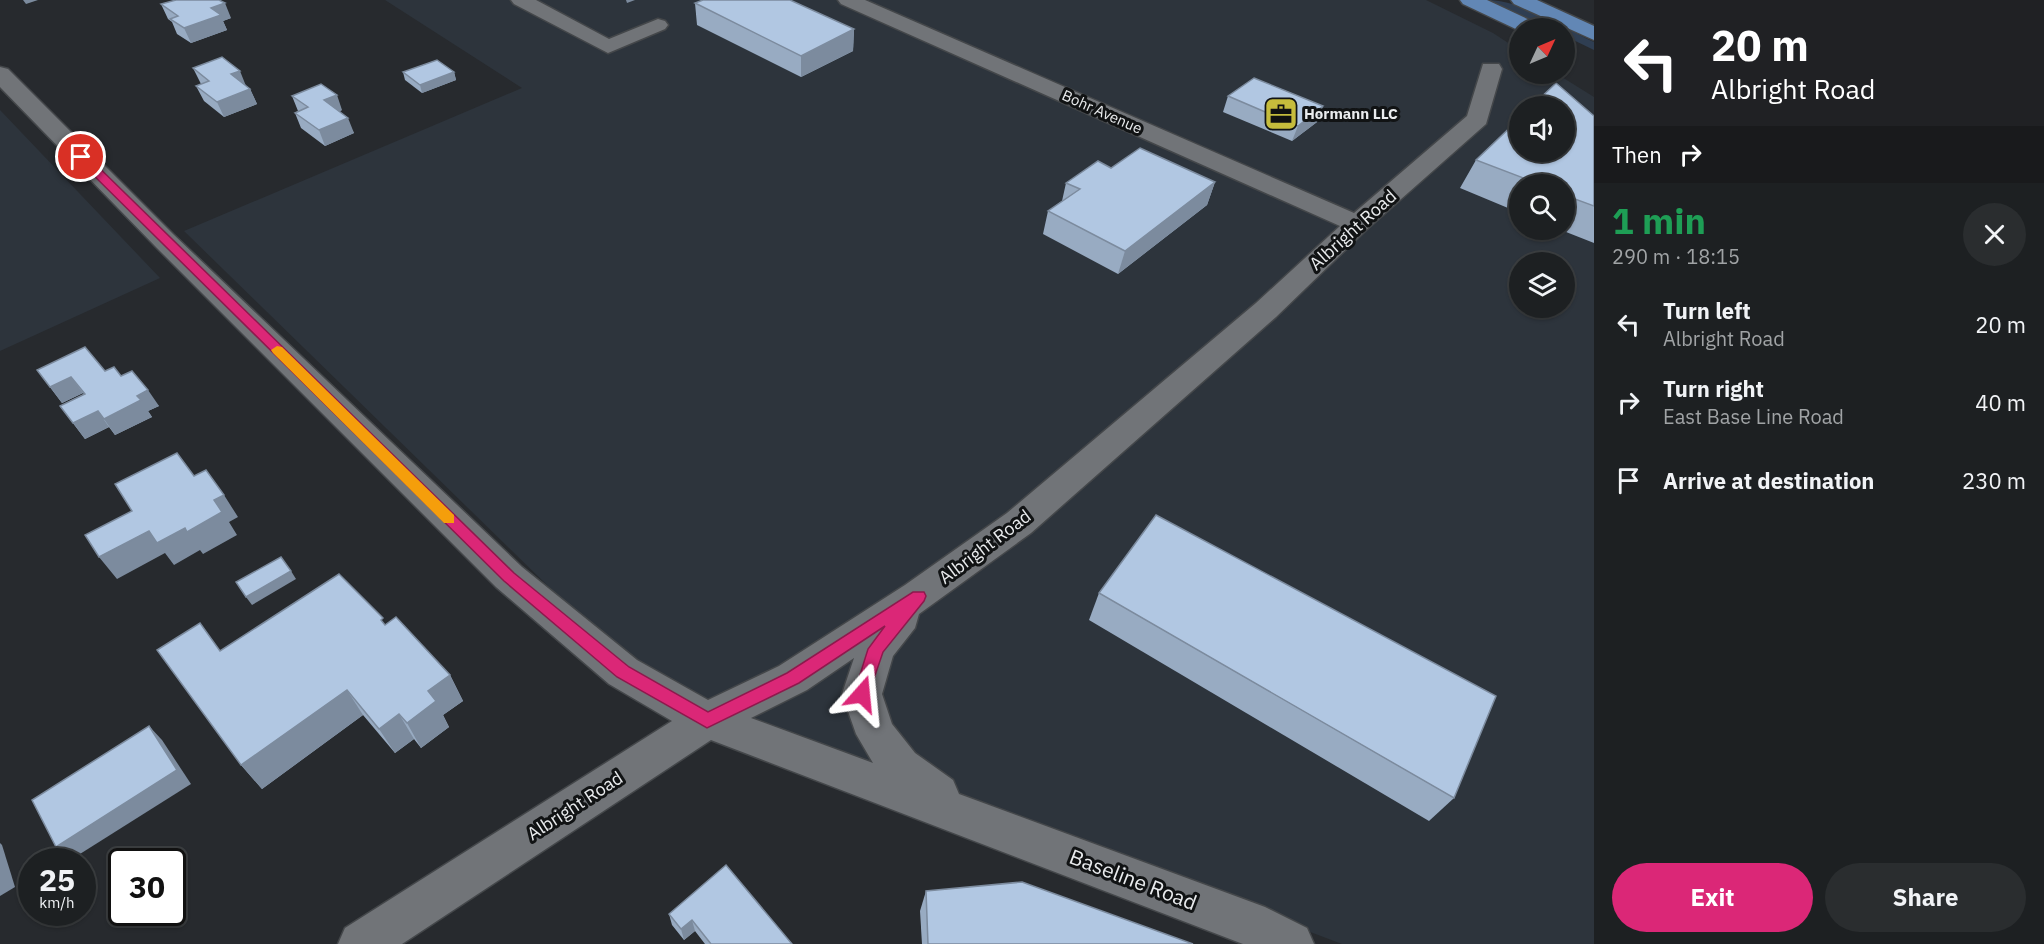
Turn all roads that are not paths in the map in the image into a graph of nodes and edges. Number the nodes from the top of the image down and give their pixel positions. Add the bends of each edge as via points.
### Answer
1 (521, 0) edge
2 (848, 0) edge
3 (1470, 0) edge
4 (1521, 0) edge
5 (1509, 18) edge
6 (658, 26) dead end
7 (1594, 34) edge
8 (1491, 69) dead end
9 (0, 74) edge
10 (1357, 224) junction
11 (918, 596) junction
12 (707, 720) junction
13 (973, 820) junction
14 (361, 944) edge
15 (1291, 944) edge

1 - 6 street via 608,47
2 - 10 street, Bohr Avenue
3 - 5 main road
4 - 7 main road
8 - 10 street, Albright Road via 1478,119
9 - 12 street, Baseline Road via 509,577 623,672
10 - 11 street, Albright Road via 1266,310 1019,523
11 - 12 street, Albright Road via 793,678
11 - 13 street, Baseline Road via 876,649 862,694 876,734 900,767
12 - 13 street, Baseline Road
12 - 14 street, Albright Road
13 - 15 street, Baseline Road via 1249,923

